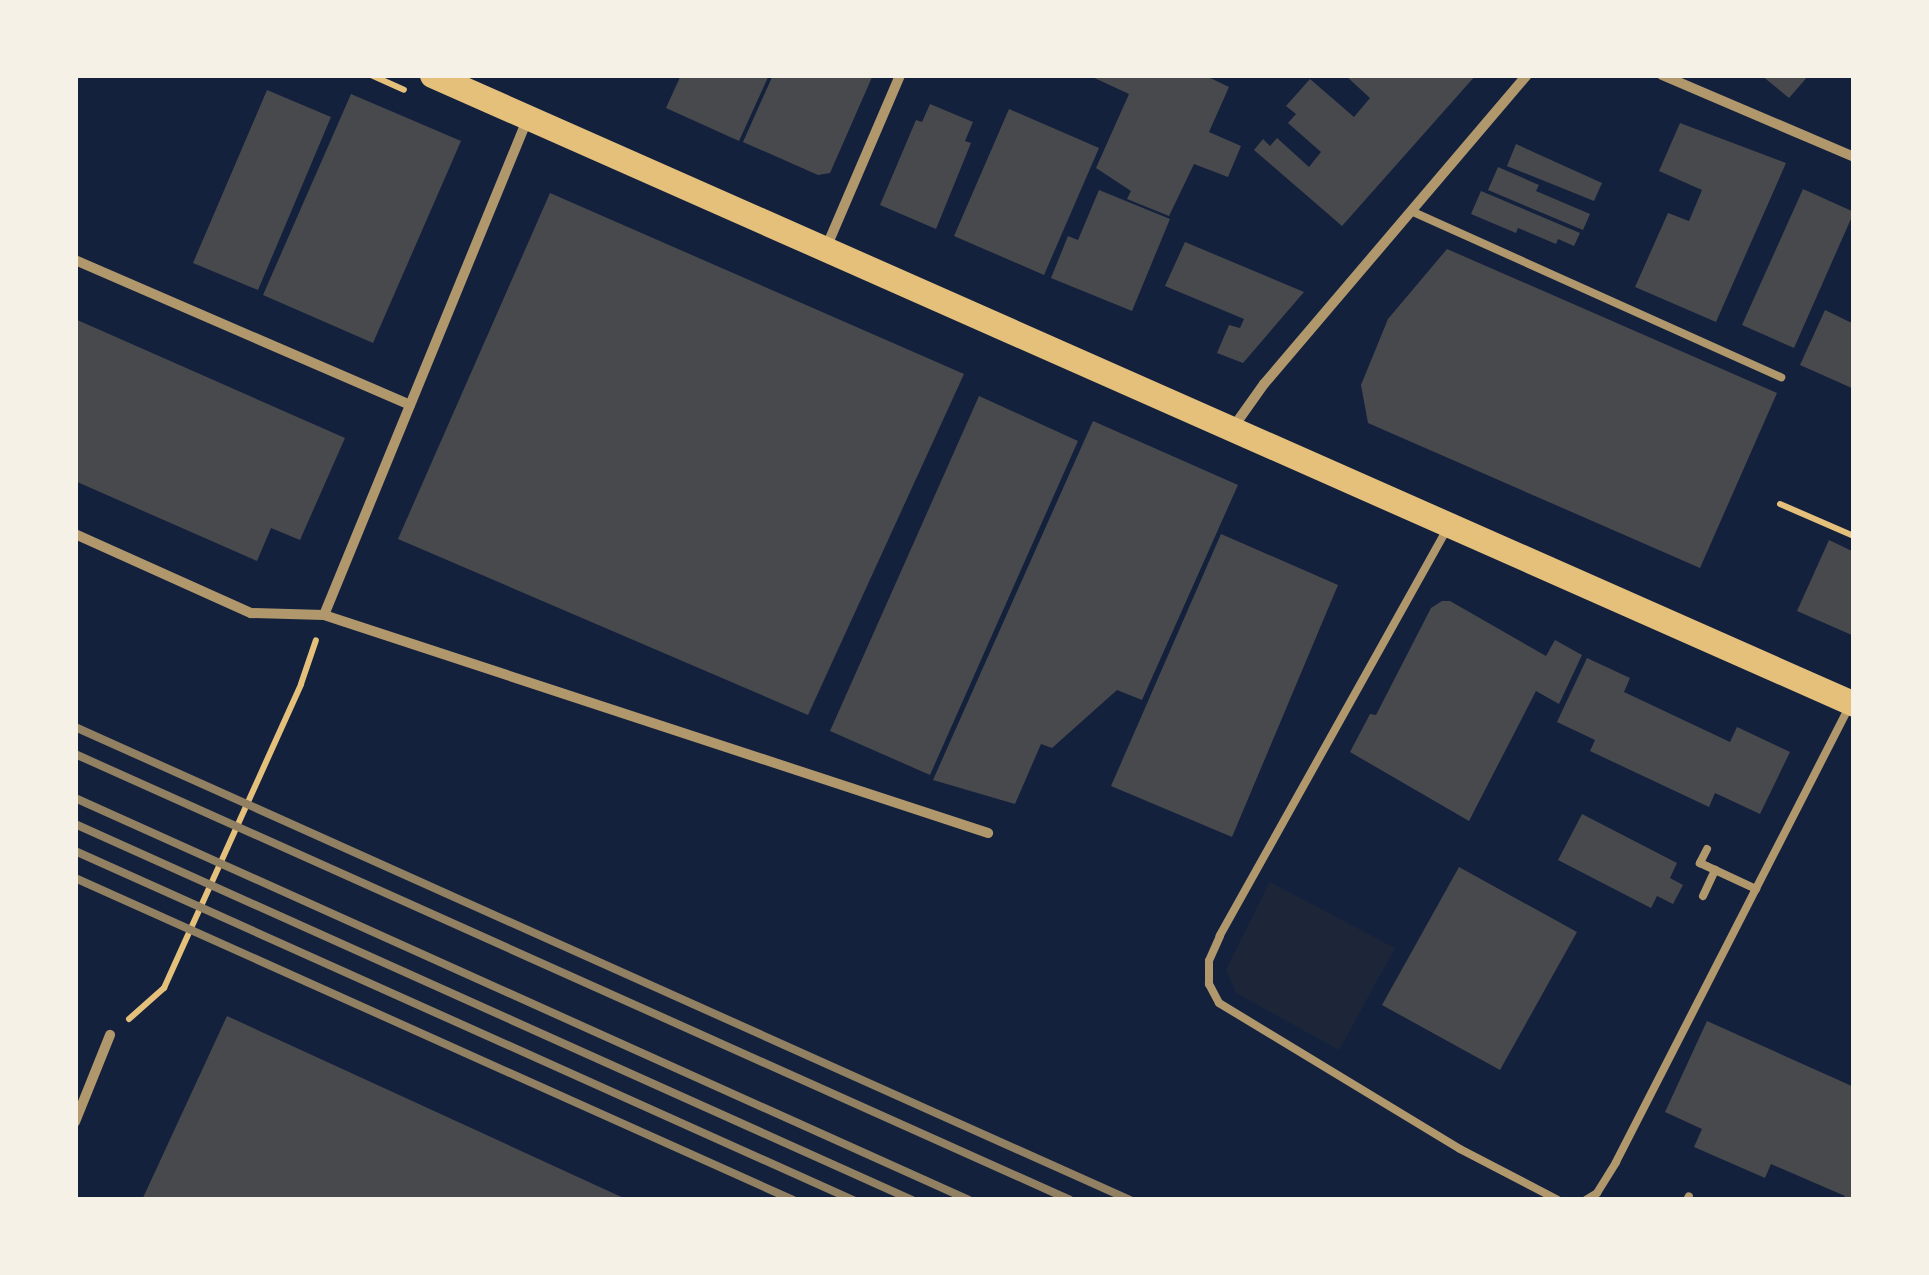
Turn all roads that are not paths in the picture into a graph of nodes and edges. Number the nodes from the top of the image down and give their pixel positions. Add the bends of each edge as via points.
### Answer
1 (432, 75) edge
2 (900, 75) edge
3 (1528, 75) edge
4 (1662, 75) edge
5 (528, 118) junction
6 (1854, 156) edge
7 (1411, 211) junction
8 (826, 248) junction
9 (75, 260) edge
10 (1781, 377) dead end
11 (410, 405) junction
12 (1232, 430) junction
13 (1450, 523) junction
14 (75, 534) edge
15 (324, 615) junction
16 (1852, 703) edge
17 (988, 833) dead end
18 (1708, 849) dead end
19 (1715, 870) junction
20 (1756, 889) junction
21 (1702, 896) dead end
22 (110, 1035) road end
23 (75, 1122) edge
24 (1558, 1200) edge
25 (1586, 1200) edge

1 - 5 main road
2 - 8 street
3 - 7 street
4 - 6 street
5 - 8 main road
5 - 11 street
7 - 10 lane
7 - 12 street
8 - 12 main road
9 - 11 street
11 - 15 street
12 - 13 main road
13 - 16 main road
13 - 24 lane via 1220,936 1209,960 1209,984 1219,1003
14 - 15 street via 251,613
15 - 17 street
16 - 20 lane
18 - 19 lane via 1700,864
19 - 20 lane
19 - 21 lane
20 - 25 lane via 1616,1162
22 - 23 street

